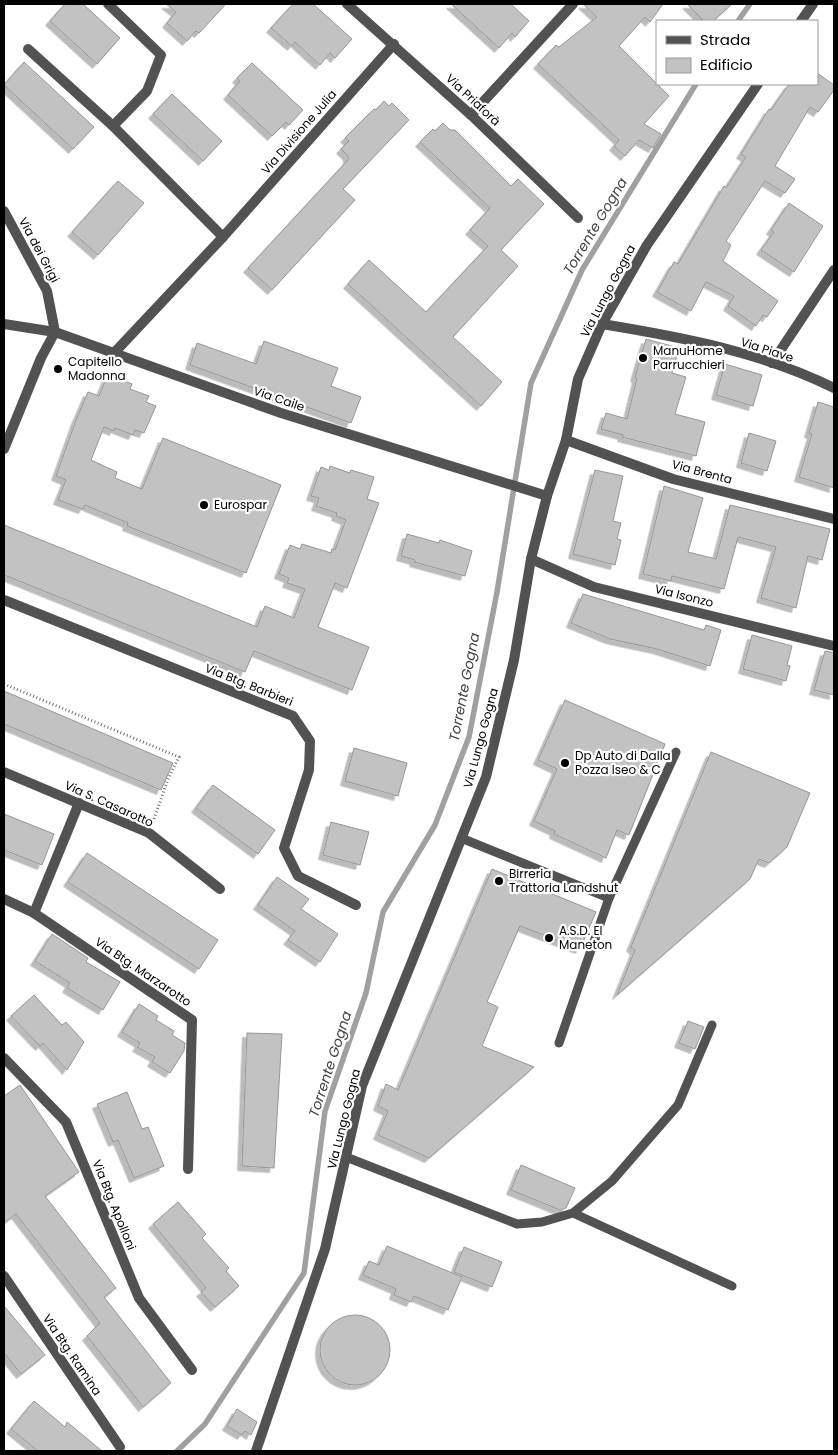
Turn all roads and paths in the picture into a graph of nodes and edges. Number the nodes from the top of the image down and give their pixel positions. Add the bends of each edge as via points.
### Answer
1 (108, 4) edge
2 (347, 4) edge
3 (573, 4) edge
4 (813, 4) edge
5 (802, 20) edge
6 (394, 44) junction
7 (28, 49) dead end
8 (757, 85) edge
9 (471, 115) junction
10 (113, 126) junction
11 (4, 211) edge
12 (578, 218) dead end
13 (223, 237) junction
14 (834, 270) edge
15 (4, 324) edge
16 (602, 324) junction
17 (55, 332) junction
18 (114, 353) junction
19 (772, 364) junction
20 (834, 388) edge
21 (566, 440) junction
22 (4, 449) edge
23 (547, 496) junction
24 (834, 519) edge
25 (531, 559) junction
26 (4, 600) edge
27 (834, 646) edge
28 (4, 684) edge
29 (676, 752) dead end
30 (4, 772) edge
31 (79, 804) junction
32 (148, 834) junction
33 (461, 838) junction
34 (220, 890) dead end
35 (609, 898) junction
36 (4, 899) edge
37 (356, 905) dead end
38 (34, 913) junction
39 (712, 1025) dead end
40 (558, 1043) dead end
41 (4, 1058) edge
42 (346, 1157) junction
43 (188, 1169) dead end
44 (573, 1214) junction
45 (4, 1276) edge
46 (732, 1286) dead end
47 (192, 1370) dead end
48 (120, 1448) dead end
49 (256, 1451) edge

1 - 10 street via 161,54 147,91
2 - 6 street, Via Priaforà
3 - 9 street
4 - 5 street
6 - 9 street, Via Priaforà
6 - 13 street, Via Divisione Julia
7 - 10 street
8 - 16 street, Via Lungo Gogna via 646,245
9 - 12 street, Via Priaforà
10 - 13 street
11 - 17 street, Via dei Grigi via 47,291
13 - 18 street, Via Divisione Julia
14 - 19 street
15 - 17 street, Via Caile
16 - 19 street, Via Piave via 691,339
16 - 21 street, Via Lungo Gogna via 578,379
17 - 18 street, Via Caile
17 - 22 street
18 - 23 street, Via Caile via 281,413
19 - 20 street, Via Piave
21 - 23 street, Via Lungo Gogna
21 - 24 street, Via Brenta via 673,479
23 - 25 street, Via Lungo Gogna
25 - 27 street, Via Isonzo via 594,587
25 - 33 street, Via Lungo Gogna via 514,660 488,768
26 - 37 street, Via Btg. Barbieri via 293,716 310,741 309,770 284,848 298,876
28 - 32 path via 179,757
29 - 35 lane
30 - 31 street, Via S. Casarotto
31 - 32 street, Via S. Casarotto
31 - 38 street
32 - 34 street, Via S. Casarotto
33 - 35 lane
33 - 42 street, Via Lungo Gogna via 362,1086
35 - 40 lane
36 - 38 street, Via Btg. Marzarotto
38 - 43 street, Via Btg. Marzarotto via 192,1020
39 - 44 lane via 678,1105 612,1181
41 - 47 street, Via Btg. Apolloni via 66,1122 139,1298
42 - 44 lane via 517,1224
42 - 49 street, Via Lungo Gogna via 325,1248
44 - 46 lane
45 - 48 street, Via Btg. Ramina

